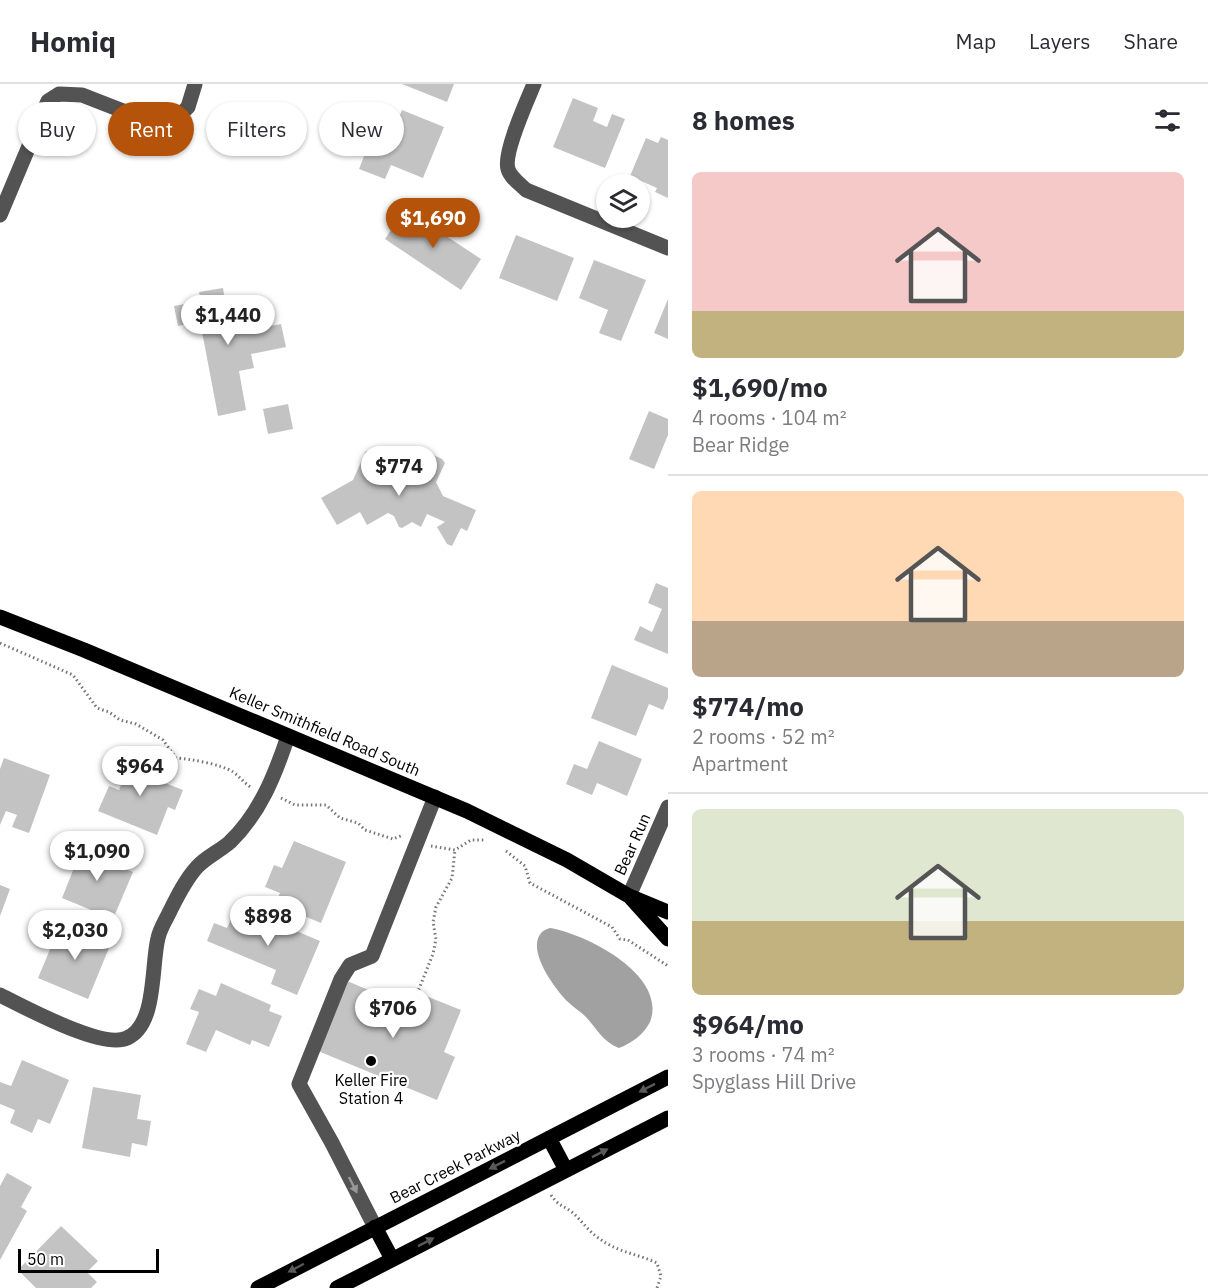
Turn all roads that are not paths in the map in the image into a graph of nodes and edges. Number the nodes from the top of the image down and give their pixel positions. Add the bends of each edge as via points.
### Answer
1 (195, 84) edge
2 (534, 84) edge
3 (0, 215) edge
4 (668, 248) edge
5 (0, 617) edge
6 (288, 736) junction
7 (435, 797) junction
8 (668, 807) edge
9 (629, 896) junction
10 (668, 912) edge
11 (668, 939) edge
12 (0, 995) edge
13 (668, 1077) edge
14 (668, 1118) edge
15 (549, 1138) junction
16 (566, 1170) junction
17 (375, 1227) junction
18 (392, 1259) junction
19 (258, 1288) edge
20 (337, 1288) edge

1 - 3 street via 188,107 174,121 159,125 82,95 59,94 48,101
2 - 4 street via 508,153 507,168 512,176 526,189
5 - 6 main road, Keller Smithfield Road South
6 - 7 main road, Keller Smithfield Road South
6 - 12 street via 257,809 229,843 198,866 178,895 158,937 151,995 140,1029 126,1040 110,1040 62,1026
7 - 9 main road, Keller Smithfield Road South via 567,860
7 -> 17 street via 372,956 350,965 341,979 299,1084
8 - 9 street, Bear Run
9 - 10 main road, Keller Smithfield Road South
9 - 11 main road, Keller Smithfield Road South
13 -> 15 main road, Bear Creek Parkway
16 -> 14 main road
15 - 16 main road
15 -> 17 main road, Bear Creek Parkway
18 -> 16 main road
17 - 18 main road
17 -> 19 main road, Bear Creek Parkway
18 - 20 main road

